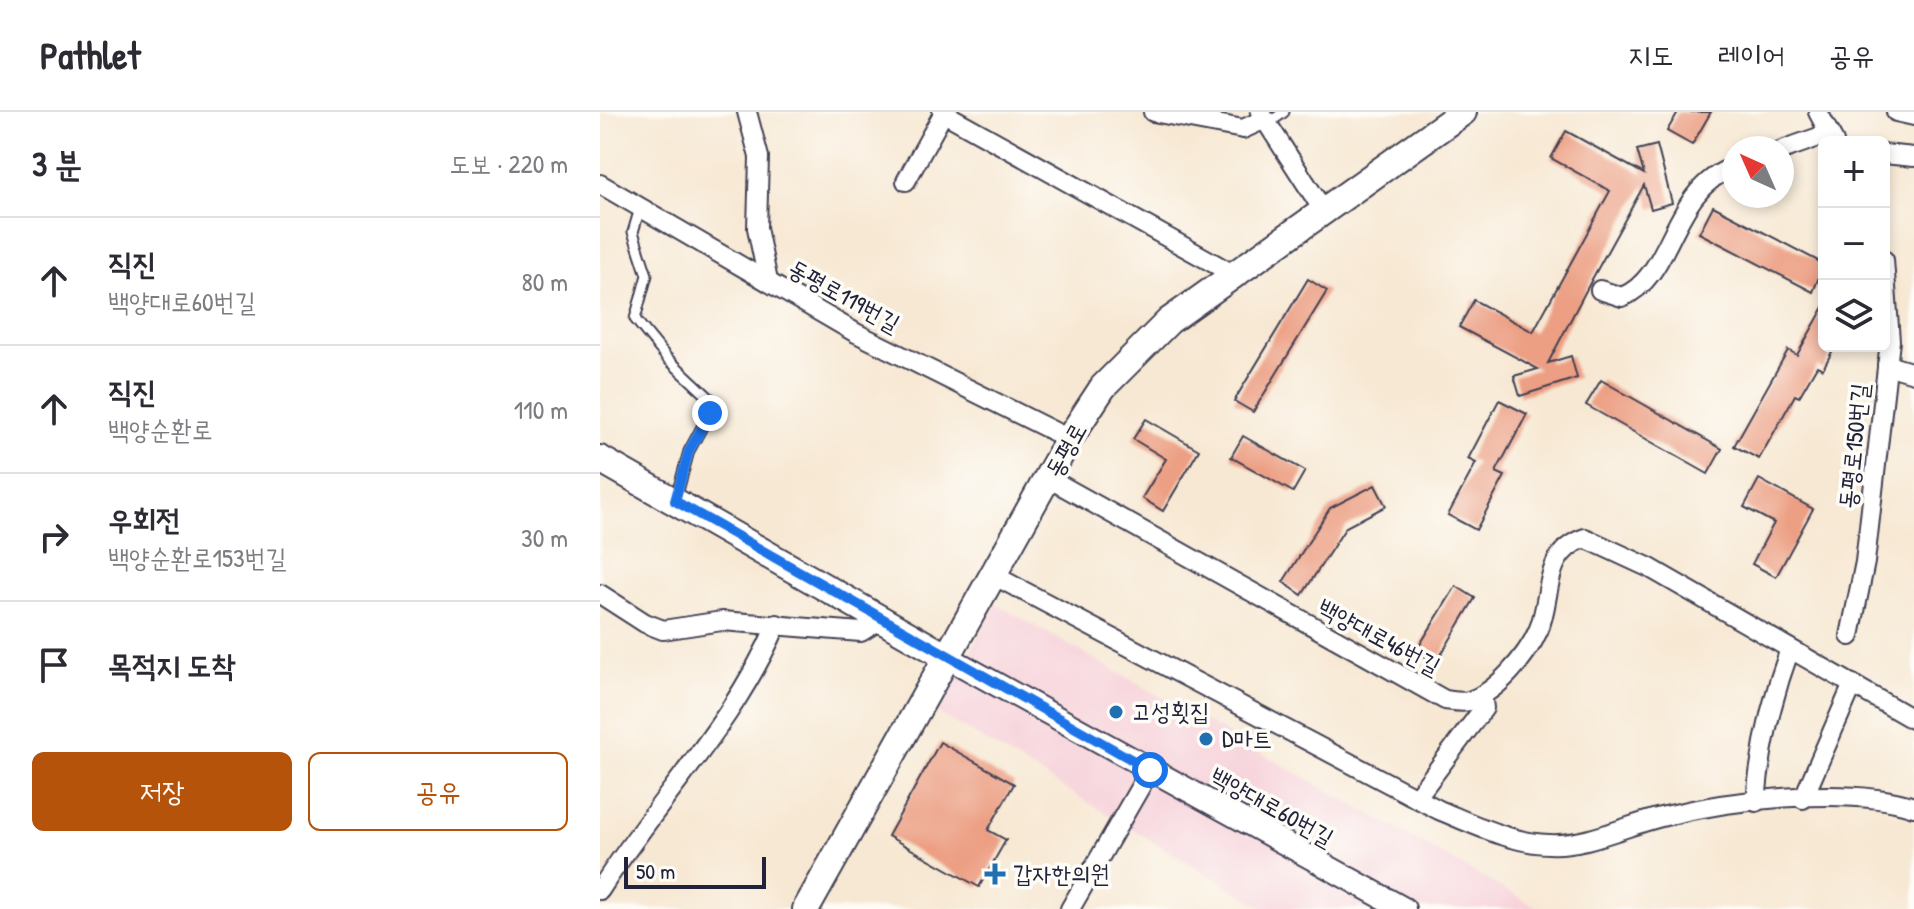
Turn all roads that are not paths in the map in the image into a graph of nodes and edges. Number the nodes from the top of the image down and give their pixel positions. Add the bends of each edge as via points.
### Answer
1 (747, 112) edge
2 (943, 112) edge
3 (1153, 112) edge
4 (1284, 112) edge
5 (1463, 112) edge
6 (1820, 112) edge
7 (1896, 112) edge
8 (1914, 116) edge
9 (1263, 119) edge
10 (1831, 136) edge
11 (1818, 141) edge
12 (1794, 147) edge
13 (1890, 155) edge
14 (1914, 157) edge
15 (1722, 174) edge
16 (906, 181) dead end
17 (600, 184) edge
18 (641, 205) junction
19 (1323, 210) junction
20 (1233, 274) junction
21 (1885, 280) edge
22 (768, 281) junction
23 (1600, 290) dead end
24 (1887, 365) junction
25 (1914, 373) edge
26 (1069, 439) junction
27 (600, 459) edge
28 (1050, 479) junction
29 (675, 501) junction
30 (995, 576) junction
31 (600, 594) edge
32 (880, 620) junction
33 (777, 624) junction
34 (1850, 636) dead end
35 (1790, 649) junction
36 (947, 657) junction
37 (1853, 684) junction
38 (1482, 695) junction
39 (1914, 720) edge
40 (1150, 770) junction
41 (1416, 798) junction
42 (1803, 799) junction
43 (1756, 802) junction
44 (1914, 807) edge
45 (600, 890) edge
46 (806, 909) edge
47 (1070, 909) edge
48 (1404, 909) edge

1 - 22 street via 759,157 757,228
2 - 16 street
2 - 20 street
3 - 9 street via 1243,129
4 - 9 lane
5 - 19 main road, 동평로
6 - 10 street
7 - 8 street
9 - 19 street
11 - 12 street
13 - 14 street
15 - 23 street via 1696,190 1644,283 1622,297
17 - 18 street, 동평로119번길
18 - 22 street, 동평로119번길
18 - 29 lane via 633,232 647,275 635,319 715,403 689,451
19 - 20 main road, 동평로
20 - 26 main road, 동평로 via 1169,321 1103,387
21 - 24 street, 동평로150번길
22 - 26 street, 동평로119번길 via 856,333
24 - 25 street
24 - 34 street, 동평로150번길 via 1865,562
26 - 28 main road, 동평로
27 - 29 main road
28 - 30 main road, 동평로
28 - 38 street, 백양대로46번길 via 1445,700 1466,702
29 - 32 main road
30 - 36 main road, 동평로
30 - 41 street
31 - 33 street via 663,630 722,621
32 - 33 street via 861,632
32 - 36 main road
33 - 45 street via 735,706 692,767 663,796
35 - 37 street
35 - 38 street via 1650,568 1585,538 1572,542 1557,558 1538,630 1521,656
35 - 43 street via 1762,753
36 - 40 street, 백양대로60번길
36 - 46 main road, 동평로
37 - 39 street
37 - 42 street
38 - 41 street via 1484,708
40 - 47 street
40 - 48 street, 백양대로60번길
41 - 43 street via 1495,833 1549,845 1688,811
42 - 43 street
42 - 44 street via 1852,795

